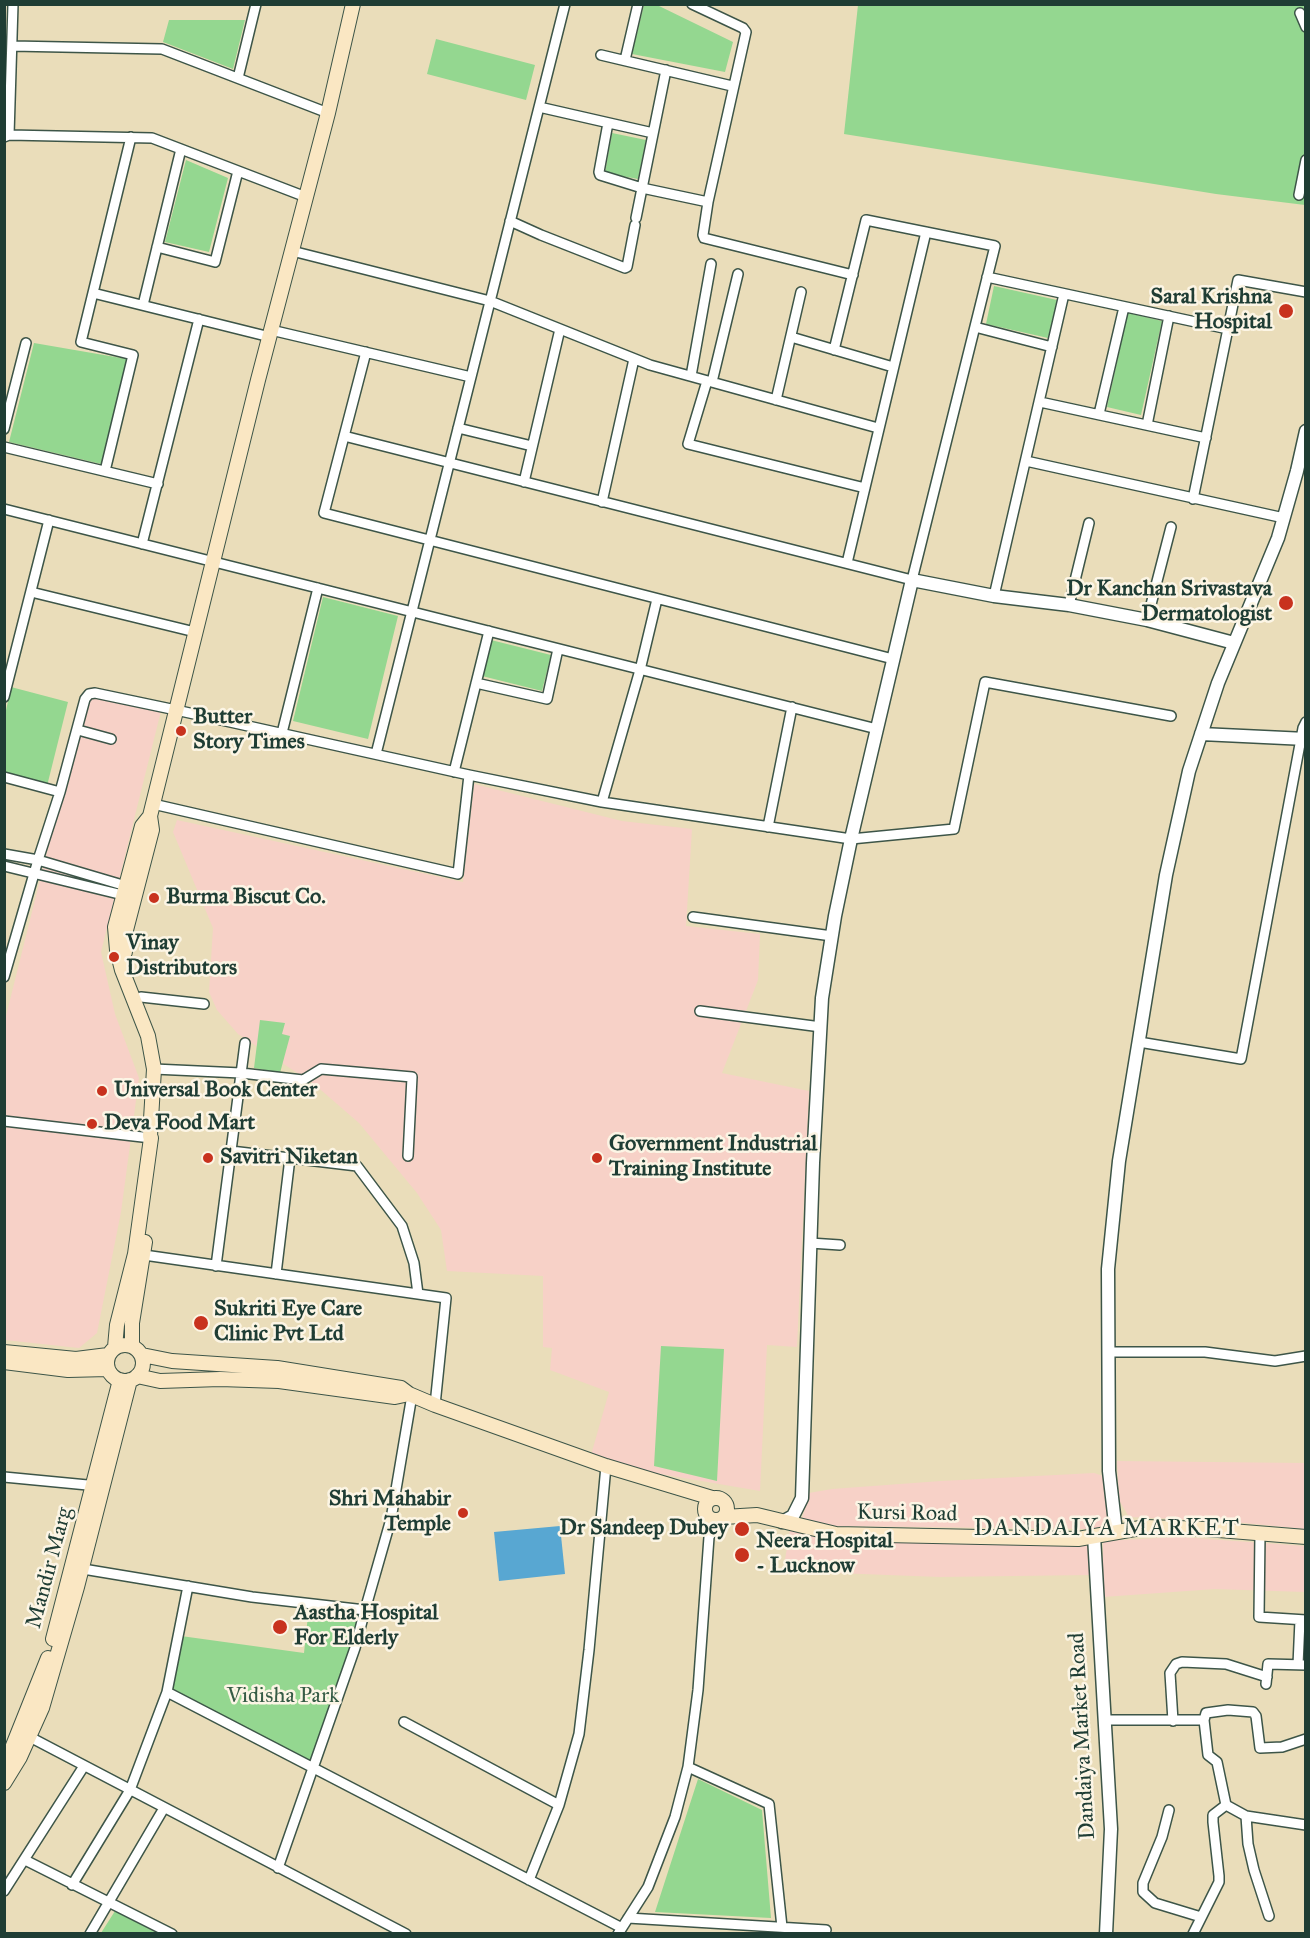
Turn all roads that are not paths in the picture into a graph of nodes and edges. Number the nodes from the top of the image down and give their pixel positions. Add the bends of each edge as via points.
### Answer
1 (13, 4) edge
2 (256, 4) edge
3 (353, 4) edge
4 (565, 4) edge
5 (638, 4) edge
6 (692, 4) edge
7 (1300, 13) dead end
8 (1305, 27) edge
9 (12, 46) junction
10 (601, 55) dead end
11 (624, 60) junction
12 (666, 70) junction
13 (238, 78) junction
14 (732, 86) junction
15 (539, 107) junction
16 (328, 112) junction
17 (608, 123) junction
18 (653, 133) junction
19 (7, 136) edge
20 (131, 137) junction
21 (181, 149) junction
22 (1305, 160) edge
23 (238, 171) junction
24 (642, 188) junction
25 (1299, 195) dead end
26 (306, 197) junction
27 (708, 202) junction
28 (510, 221) junction
29 (926, 232) junction
30 (157, 247) junction
31 (292, 251) junction
32 (711, 264) dead end
33 (738, 274) dead end
34 (853, 274) junction
35 (987, 278) junction
36 (801, 292) dead end
37 (1305, 292) edge
38 (93, 293) junction
39 (1065, 294) junction
40 (490, 301) junction
41 (143, 305) junction
42 (1124, 307) junction
43 (1168, 316) junction
44 (200, 319) junction
45 (975, 327) junction
46 (560, 329) junction
47 (1228, 329) junction
48 (271, 333) junction
49 (791, 337) junction
50 (26, 343) dead end
51 (1053, 347) junction
52 (834, 350) junction
53 (366, 352) junction
54 (634, 359) junction
55 (893, 367) junction
56 (691, 376) junction
57 (471, 377) junction
58 (710, 381) junction
59 (776, 400) junction
60 (1040, 402) junction
61 (1099, 414) junction
62 (1147, 425) junction
63 (458, 428) junction
64 (878, 428) junction
65 (4, 429) edge
66 (1305, 431) edge
67 (344, 436) junction
68 (1206, 438) junction
69 (532, 446) junction
70 (4, 447) edge
71 (1026, 461) junction
72 (449, 463) junction
73 (105, 471) junction
74 (524, 482) junction
75 (158, 484) junction
76 (865, 488) junction
77 (1193, 499) junction
78 (602, 502) junction
79 (4, 509) edge
80 (1284, 518) junction
81 (49, 520) junction
82 (1089, 523) dead end
83 (1171, 527) dead end
84 (429, 541) junction
85 (142, 543) junction
86 (213, 561) junction
87 (847, 563) junction
88 (912, 580) junction
89 (318, 588) junction
90 (31, 592) junction
91 (994, 596) junction
92 (657, 599) junction
93 (1069, 605) junction
94 (411, 612) junction
95 (1147, 620) junction
96 (489, 631) junction
97 (195, 632) junction
98 (1234, 643) junction
99 (558, 649) junction
100 (893, 659) junction
101 (640, 670) junction
102 (476, 683) junction
103 (4, 697) edge
104 (792, 707) junction
105 (176, 710) junction
106 (1171, 716) dead end
107 (1305, 722) edge
108 (876, 729) junction
109 (78, 730) junction
110 (282, 733) junction
111 (1202, 734) junction
112 (111, 739) dead end
113 (1303, 739) edge
114 (376, 754) junction
115 (454, 772) junction
116 (469, 775) junction
117 (4, 777) edge
118 (60, 792) junction
119 (602, 802) junction
120 (151, 810) junction
121 (768, 827) junction
122 (851, 839) junction
123 (4, 854) edge
124 (38, 860) junction
125 (4, 866) edge
126 (34, 872) junction
127 (128, 892) junction
128 (693, 917) dead end
129 (832, 936) junction
130 (7, 960) edge
131 (4, 977) edge
132 (141, 997) junction
133 (204, 1004) dead end
134 (700, 1011) dead end
135 (821, 1027) junction
136 (1139, 1042) junction
137 (245, 1043) dead end
138 (158, 1070) junction
139 (241, 1073) junction
140 (4, 1121) edge
141 (151, 1138) junction
142 (231, 1151) junction
143 (408, 1156) dead end
144 (290, 1158) junction
145 (810, 1243) junction
146 (840, 1245) dead end
147 (144, 1255) junction
148 (216, 1266) junction
149 (276, 1274) junction
150 (418, 1294) junction
151 (137, 1350) junction
152 (4, 1352) edge
153 (1109, 1352) junction
154 (1305, 1356) edge
155 (111, 1357) junction
156 (4, 1362) edge
157 (129, 1379) junction
158 (410, 1394) junction
159 (435, 1405) junction
160 (606, 1466) junction
161 (4, 1477) edge
162 (98, 1486) junction
163 (715, 1510) junction
164 (782, 1522) junction
165 (1116, 1532) junction
166 (1260, 1533) junction
167 (1094, 1536) junction
168 (1305, 1537) edge
169 (77, 1568) junction
170 (188, 1586) junction
171 (365, 1610) junction
172 (1303, 1620) edge
173 (1302, 1665) edge
174 (167, 1692) junction
175 (1105, 1720) junction
176 (1204, 1720) junction
177 (1173, 1721) junction
178 (404, 1722) dead end
179 (24, 1734) junction
180 (1305, 1739) edge
181 (4, 1760) edge
182 (84, 1766) junction
183 (688, 1767) junction
184 (314, 1768) junction
185 (4, 1783) edge
186 (130, 1790) junction
187 (559, 1805) junction
188 (1226, 1805) junction
189 (165, 1808) junction
190 (1169, 1810) dead end
191 (1246, 1816) junction
192 (1305, 1825) edge
193 (25, 1860) junction
194 (278, 1868) junction
195 (529, 1880) junction
196 (72, 1885) junction
197 (4, 1891) edge
198 (109, 1902) junction
199 (1269, 1916) dead end
200 (1201, 1917) junction
201 (628, 1918) junction
202 (723, 1924) junction
203 (782, 1927) junction
204 (620, 1930) edge
205 (826, 1930) dead end
206 (90, 1934) edge
207 (172, 1934) edge
208 (406, 1934) edge
209 (717, 1934) edge
210 (1106, 1934) edge
211 (1193, 1934) edge

1 - 9 street
2 - 13 street
3 - 16 main road
4 - 15 street
5 - 11 street
6 - 14 street via 745,30
7 - 8 street
9 - 13 street via 162,49
9 - 19 street
10 - 11 street
11 - 12 street
12 - 14 street
12 - 18 street
13 - 16 street
14 - 27 street
15 - 17 street
15 - 28 street
16 - 26 main road
17 - 18 street
17 - 24 street via 599,174
18 - 24 street
19 - 20 street
20 - 21 street via 152,138
20 - 38 street
21 - 23 street
21 - 30 street
22 - 25 street
23 - 26 street
23 - 30 street via 215,262
24 - 27 street
24 - 28 street via 625,268
26 - 31 main road
27 - 34 street via 703,235 706,240
28 - 40 street
29 - 34 street via 866,220
29 - 35 street via 995,246
29 - 55 street
30 - 41 street
31 - 40 street
31 - 48 main road
32 - 56 street
33 - 58 street
34 - 52 street
35 - 39 street
35 - 45 street
36 - 49 street
37 - 47 street via 1238,280
38 - 41 street
38 - 73 street via 81,342 133,355
39 - 42 street
39 - 51 street
40 - 46 street
40 - 57 street
41 - 44 street
42 - 43 street
42 - 61 street
43 - 47 street
43 - 62 street
44 - 48 street
44 - 75 street
45 - 51 street
45 - 88 street
46 - 54 street
46 - 69 street
47 - 68 street
48 - 53 street
48 - 86 main road
49 - 52 street
49 - 59 street
50 - 65 street
51 - 60 street
52 - 55 street
53 - 57 street
53 - 67 street
54 - 56 street
54 - 78 street
55 - 64 street
56 - 58 street
57 - 63 street
58 - 59 street
58 - 76 street via 688,444
59 - 64 street
60 - 61 street
60 - 71 street
61 - 62 street
62 - 68 street
63 - 69 street
63 - 72 street
64 - 76 street
66 - 80 street
67 - 72 street
67 - 84 street via 324,513
68 - 77 street
69 - 74 street
70 - 73 street
71 - 77 street
71 - 91 street
72 - 74 street
72 - 84 street
73 - 75 street
74 - 78 street
75 - 85 street
76 - 87 street
77 - 80 street
78 - 87 street
79 - 81 street
80 - 98 street
81 - 85 street
81 - 90 street
82 - 93 street
83 - 95 street
84 - 92 street
84 - 94 street
85 - 86 street
86 - 89 street
86 - 97 main road
87 - 88 street
88 - 91 street
88 - 100 street
89 - 94 street
89 - 110 street
90 - 97 street
90 - 103 street
91 - 93 street
92 - 100 street
92 - 101 street
93 - 95 street
94 - 96 street
94 - 114 street
95 - 98 street
96 - 99 street
96 - 102 street
97 - 105 main road
98 - 111 street
99 - 101 street
99 - 102 street via 547,699
100 - 108 street
101 - 104 street
101 - 119 street
102 - 115 street
104 - 108 street
104 - 121 street
105 - 109 street via 89,694
105 - 110 street
105 - 120 main road
106 - 122 street via 985,682 954,829
107 - 113 street
108 - 122 street
109 - 112 street
109 - 118 street
110 - 114 street
111 - 113 street
111 - 136 street via 1189,771 1166,875
113 - 136 street via 1241,1059
114 - 115 street
115 - 116 street
116 - 119 street
116 - 120 street via 458,874
117 - 118 street
118 - 124 street
119 - 121 street
120 - 127 main road via 152,830
121 - 122 street
122 - 129 street
123 - 124 street
124 - 126 street
124 - 127 street
125 - 126 street
126 - 127 street
126 - 130 street
127 - 132 main road via 125,956
127 - 138 main road via 115,927 117,950
128 - 129 street
129 - 135 street
130 - 131 street
132 - 133 street
132 - 138 main road via 155,1036
134 - 135 street
135 - 145 street
136 - 153 street via 1119,1161 1108,1269
137 - 139 street
138 - 139 street
138 - 141 main road
138 - 147 main road
139 - 142 street
139 - 143 street via 303,1080 321,1069 412,1077
140 - 141 street
141 - 155 main road via 135,1254
142 - 144 street
142 - 148 street
144 - 149 street
144 - 150 street via 357,1166 402,1226 414,1263
145 - 146 street
145 - 164 street via 802,1497 793,1516
147 - 148 street
147 - 151 main road via 132,1323
148 - 149 street
149 - 150 street
150 - 159 street via 446,1298
151 - 155 main road via 121,1345
151 - 157 main road via 142,1370
151 - 158 main road via 172,1361 277,1368 401,1388
152 - 155 main road via 76,1359
153 - 154 street via 1205,1352 1275,1361
153 - 165 street via 1109,1471
155 - 156 main road via 68,1370
155 - 157 main road via 113,1376
157 - 158 main road via 279,1382 399,1398
157 - 162 main road
158 - 159 main road
158 - 171 street via 391,1519
159 - 160 main road
160 - 163 main road via 686,1489
160 - 187 street via 579,1734
161 - 162 street
162 - 169 main road
163 - 164 main road, Kursi Road
163 - 183 street via 709,1537
164 - 167 main road, Kursi Road via 836,1534 1078,1539
165 - 166 main road, Kursi Road via 1146,1527
165 - 167 main road, Kursi Road
166 - 168 main road, Kursi Road
166 - 172 street via 1259,1617
167 - 175 street, Dandaiya Market Road
169 - 170 street
169 - 179 main road via 42,1708
170 - 171 street
170 - 174 street
171 - 184 street
172 - 173 street
173 - 177 street via 1268,1664 1266,1681 1226,1664 1176,1664 1170,1673
174 - 184 street
174 - 186 street
175 - 177 street
175 - 210 street, Dandaiya Market Road via 1111,1829
176 - 177 street
176 - 180 street via 1209,1712 1253,1712 1260,1748 1282,1747
176 - 188 street via 1208,1755 1217,1762
178 - 187 street
179 - 181 main road
179 - 182 street
179 - 185 main road via 20,1757
182 - 186 street
182 - 193 street
183 - 201 street via 675,1817 648,1887
183 - 203 street via 769,1804
184 - 194 street
184 - 195 street
186 - 189 street
186 - 196 street
187 - 195 street
188 - 191 street
188 - 200 street via 1214,1815 1213,1822 1219,1882
189 - 194 street
189 - 198 street
190 - 200 street via 1143,1882 1143,1892 1155,1903
191 - 192 street
191 - 199 street via 1250,1853
193 - 196 street
193 - 197 street
194 - 208 street
195 - 204 street
196 - 198 street
198 - 206 street
198 - 207 street
200 - 211 street
201 - 202 street
201 - 204 street
202 - 203 street
202 - 209 street
203 - 205 street

